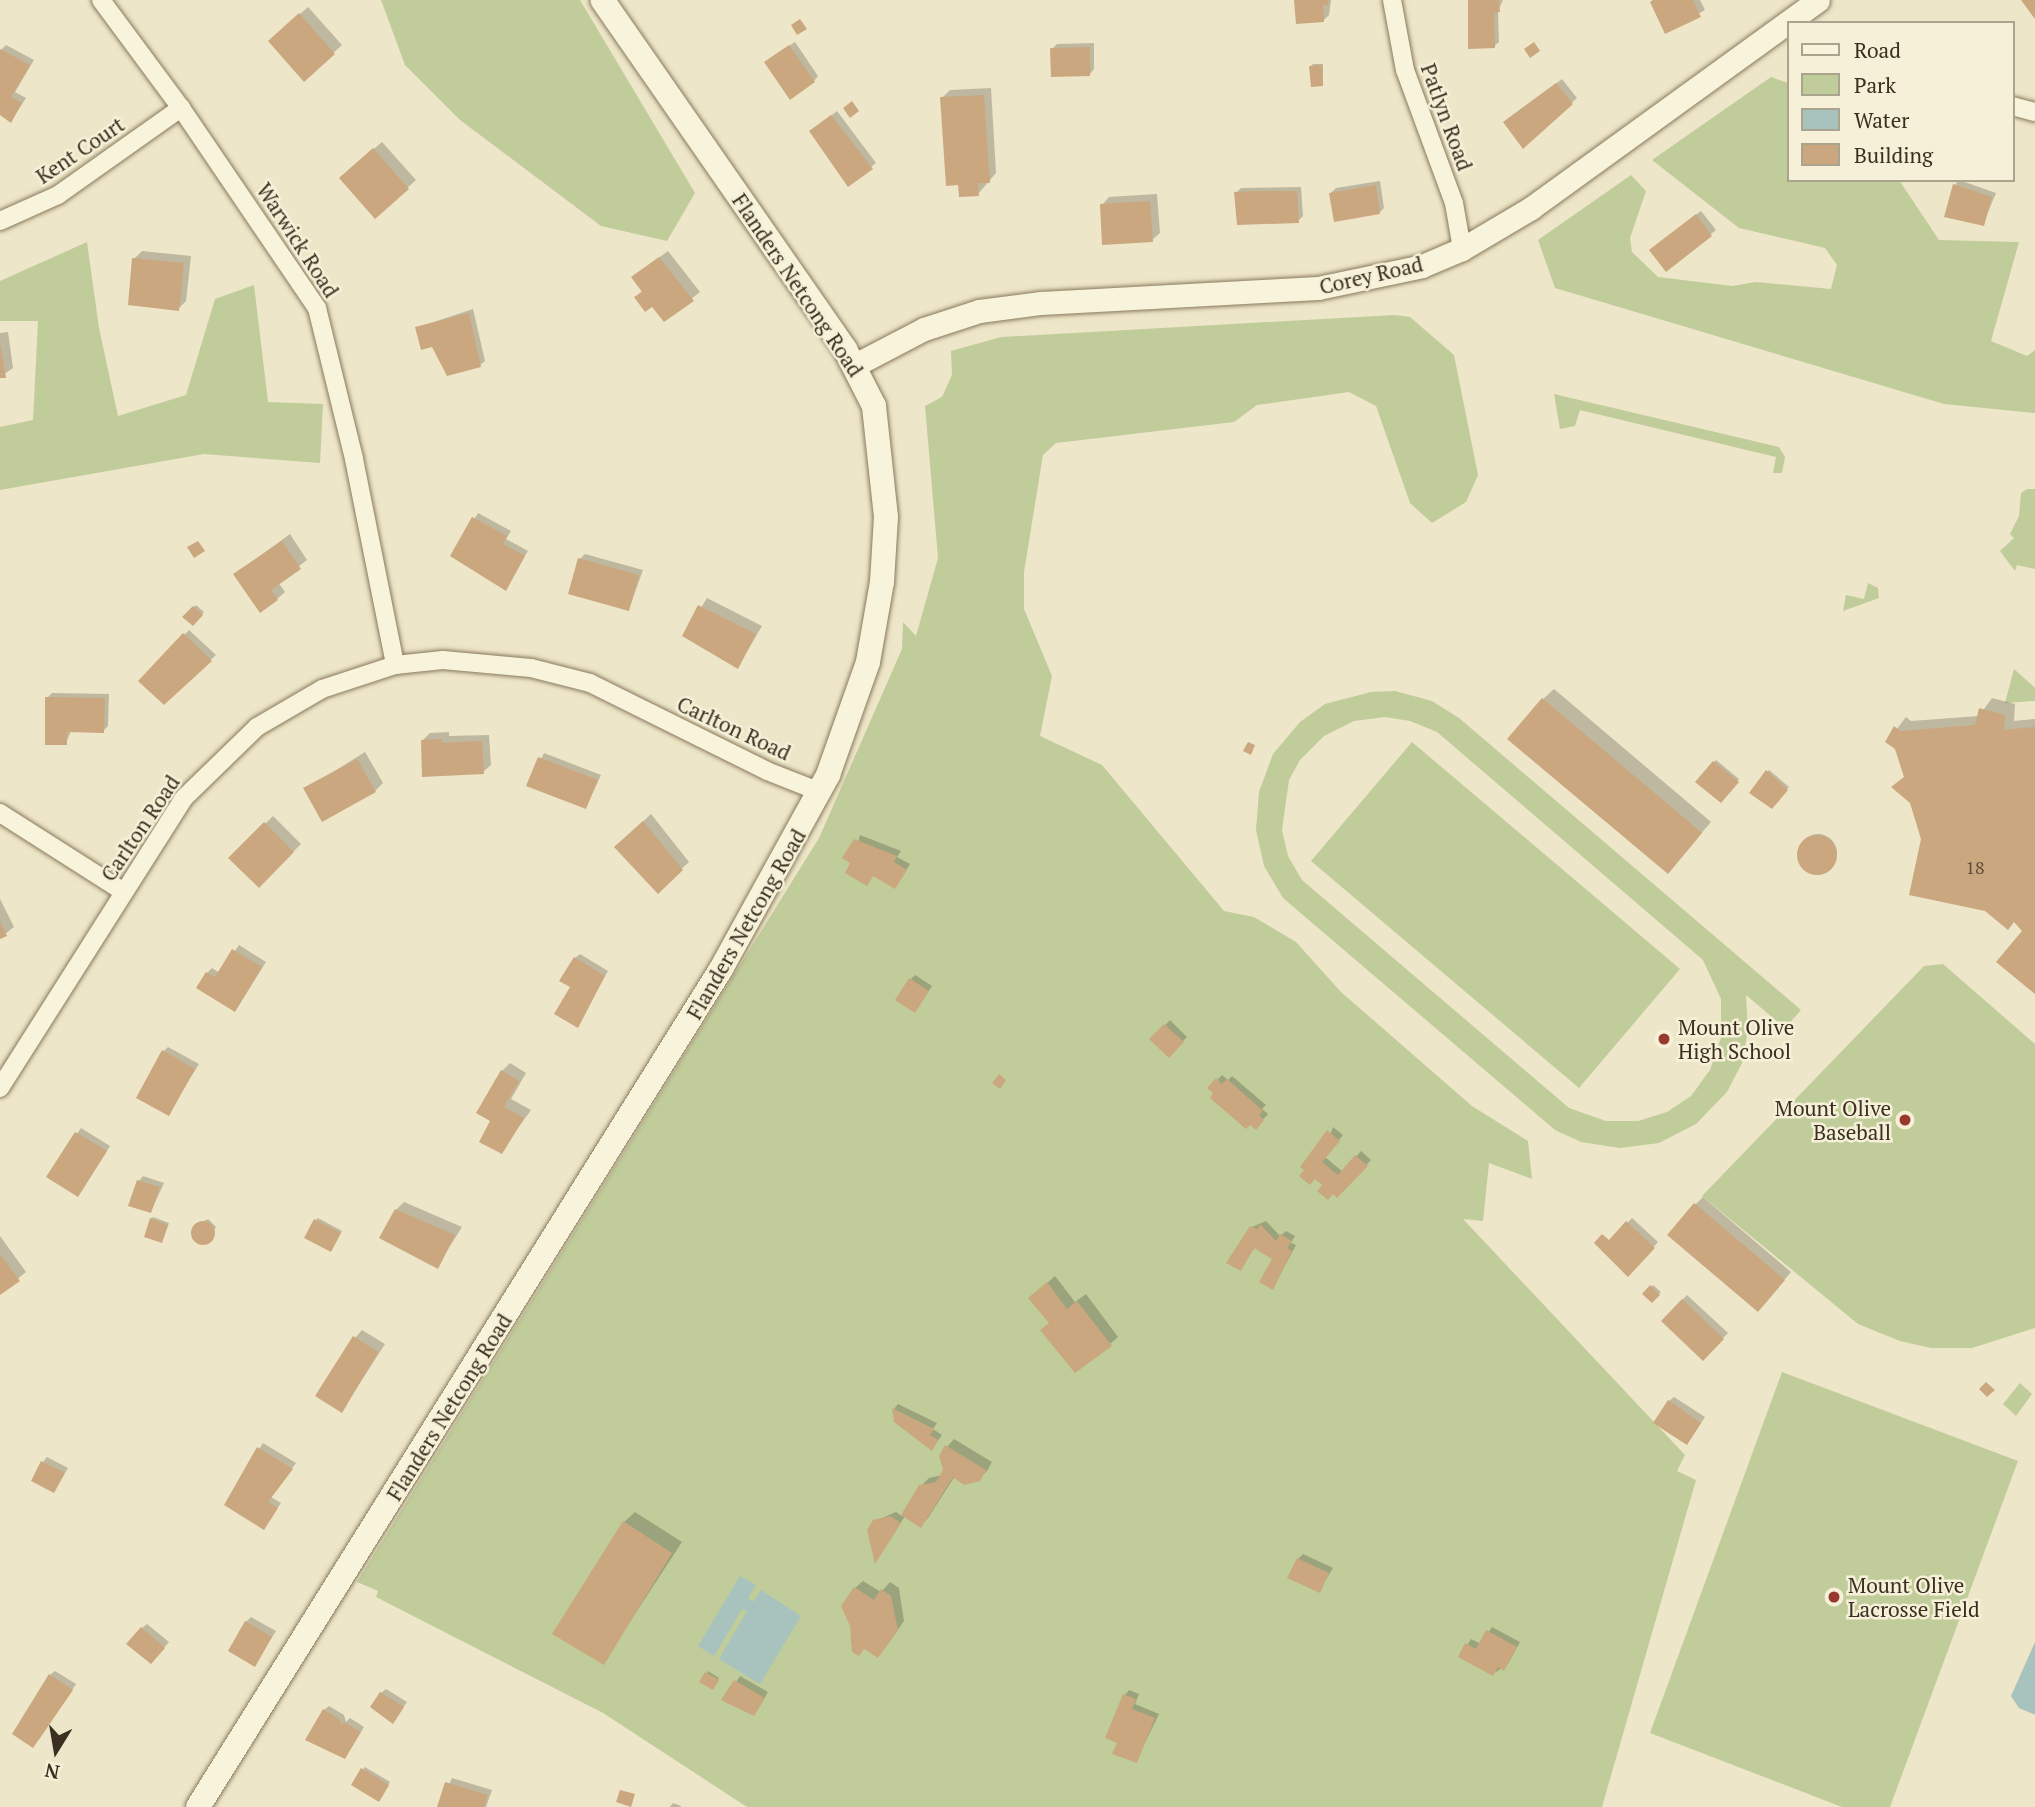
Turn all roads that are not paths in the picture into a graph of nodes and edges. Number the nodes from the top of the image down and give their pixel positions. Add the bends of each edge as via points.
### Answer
1 (101, 0) edge
2 (602, 0) edge
3 (1392, 0) edge
4 (1786, 27) edge
5 (181, 107) junction
6 (2014, 107) edge
7 (2035, 112) edge
8 (0, 221) edge
9 (1462, 249) junction
10 (855, 365) junction
11 (395, 666) junction
12 (820, 792) junction
13 (0, 813) edge
14 (124, 892) junction
15 (0, 1088) edge
16 (198, 1807) edge

1 - 5 street, Warwick Road
2 - 10 main road, Flanders Netcong Road
3 - 9 street, Patlyn Road via 1405,70 1454,203
4 - 9 street, Corey Road via 1531,208
5 - 8 street, Kent Court via 58,195
5 - 11 street, Warwick Road via 303,283 326,330
6 - 7 street
9 - 10 street, Corey Road via 1393,274 1318,288 1041,303 979,311 924,329
10 - 12 main road, Flanders Netcong Road via 880,430 886,505 882,582 862,685
11 - 12 street, Carlton Road via 492,661 561,674 590,683 767,771
11 - 14 street, Carlton Road via 322,689 257,727 184,798
12 - 16 main road, Flanders Netcong Road via 695,1012
13 - 14 street
14 - 15 street, Carlton Road

